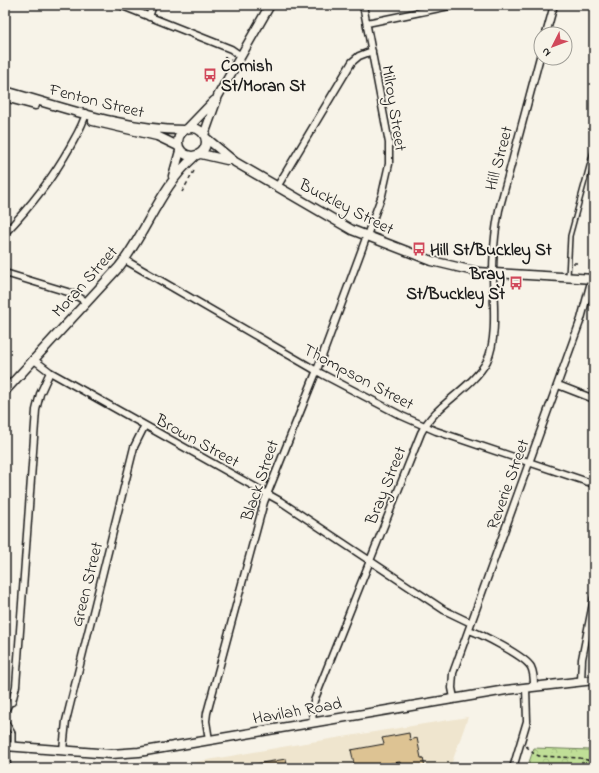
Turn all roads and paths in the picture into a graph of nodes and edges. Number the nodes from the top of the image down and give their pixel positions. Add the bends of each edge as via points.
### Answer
1 (120, 5) edge
2 (153, 5) edge
3 (270, 5) edge
4 (363, 5) edge
5 (454, 5) edge
6 (554, 5) edge
7 (149, 17) junction
8 (367, 23) junction
9 (548, 26) edge
10 (372, 51) junction
11 (241, 56) junction
12 (537, 66) edge
13 (5, 91) edge
14 (218, 96) junction
15 (5, 97) edge
16 (86, 116) junction
17 (186, 129) junction
18 (205, 136) junction
19 (179, 148) junction
20 (594, 148) edge
21 (198, 155) junction
22 (235, 162) junction
23 (194, 171) dead end
24 (172, 181) junction
25 (277, 187) junction
26 (182, 192) dead end
27 (5, 233) edge
28 (366, 236) junction
29 (125, 260) junction
30 (571, 262) dead end
31 (579, 263) dead end
32 (5, 273) edge
33 (493, 273) junction
34 (568, 277) junction
35 (593, 279) edge
36 (87, 302) junction
37 (33, 359) junction
38 (317, 370) junction
39 (50, 372) junction
40 (558, 385) junction
41 (5, 391) edge
42 (594, 399) edge
43 (144, 426) junction
44 (425, 426) junction
45 (530, 462) junction
46 (594, 484) edge
47 (267, 494) junction
48 (370, 560) junction
49 (594, 598) edge
50 (471, 623) junction
51 (469, 630) junction
52 (594, 680) edge
53 (581, 681) junction
54 (530, 686) junction
55 (454, 698) junction
56 (12, 702) joint
57 (5, 715) edge
58 (5, 719) edge
59 (313, 723) junction
60 (209, 740) junction
61 (522, 741) junction
62 (8, 746) edge
63 (63, 750) junction
64 (594, 762) edge
65 (7, 768) edge
66 (513, 768) edge

1 - 7 street
2 - 7 street
3 - 11 street
4 - 8 street, Milroy Street
5 - 8 street
6 - 9 street
7 - 11 street via 230,48
8 - 10 street, Milroy Street
10 - 25 street via 352,62
10 - 28 street, Milroy Street via 390,154 385,186
11 - 14 street
12 - 33 street, Hill Street via 498,210
13 - 16 street, Fenton Street
14 - 17 street
14 - 18 street
15 - 16 street, Fenton Street
16 - 17 street, Fenton Street via 146,128
16 - 19 street, Fenton Street via 157,136
16 - 27 street via 42,192
17 - 18 street via 197,129
17 - 19 street via 178,137
18 - 21 street via 206,146
18 - 22 street, Buckley Street
19 - 21 street via 186,156
19 - 24 street, Moran Street
20 - 34 lane via 570,236
21 - 22 street, Buckley Street via 217,156
21 - 24 street, Moran Street
22 - 25 street, Buckley Street
23 - 26 path
24 - 29 street, Moran Street
25 - 28 street, Buckley Street
28 - 33 street, Buckley Street via 438,263 464,270
28 - 38 street, Black Street
29 - 36 street, Moran Street
29 - 38 street, Thompson Street
30 - 31 path
32 - 36 street via 71,293
33 - 34 street, Buckley Street
33 - 44 street, Bray Street via 493,336 486,362 471,381
34 - 35 street, Buckley Street
35 - 40 street, Reverie Street
36 - 37 street, Moran Street
37 - 39 street, Brown Street
37 - 41 street, Moran Street
38 - 44 street, Thompson Street via 381,406
38 - 47 street, Black Street
39 - 43 street, Brown Street
39 - 56 street via 36,410 16,686
40 - 42 street
40 - 45 street, Reverie Street
43 - 47 street, Brown Street
43 - 63 street, Green Street via 134,447 66,720
44 - 45 street, Thompson Street
44 - 48 street, Bray Street
45 - 46 street, Thompson Street
45 - 50 street, Reverie Street
47 - 48 street, Brown Street
47 - 60 street, Black Street via 207,713
48 - 50 street, Brown Street via 444,610
48 - 59 street, Bray Street via 314,701
49 - 53 street via 582,659
50 - 51 street, Reverie Street
51 - 54 street via 526,661 532,671
51 - 55 street, Reverie Street via 453,673
52 - 53 street, Havilah Road
53 - 54 street, Havilah Road
54 - 55 street, Havilah Road
54 - 61 street via 528,721
55 - 59 street, Havilah Road
56 - 57 lane
58 - 62 lane via 13,733
59 - 60 street, Havilah Road
60 - 63 street, Havilah Road via 126,754
61 - 64 path via 528,750 539,756 580,758
61 - 66 street
62 - 63 street, Havilah Road
62 - 65 street

